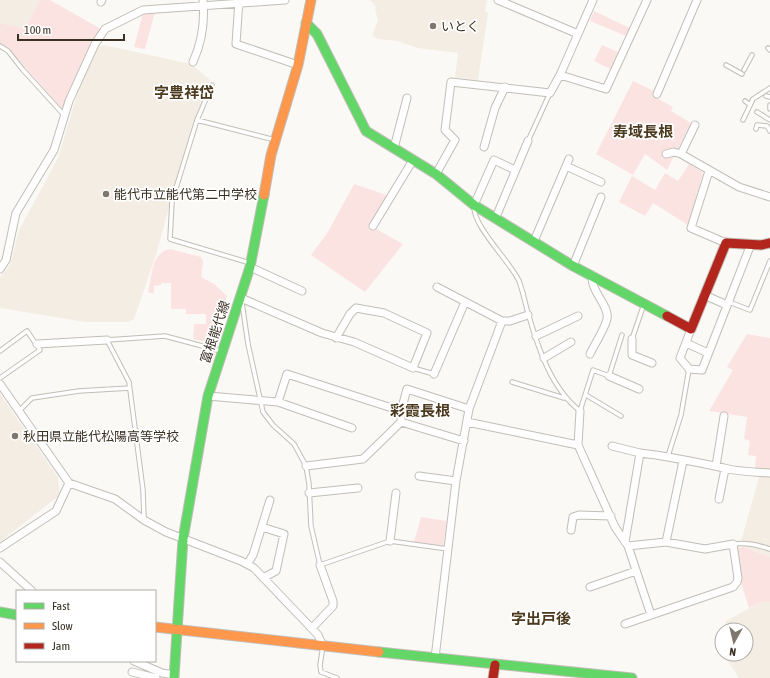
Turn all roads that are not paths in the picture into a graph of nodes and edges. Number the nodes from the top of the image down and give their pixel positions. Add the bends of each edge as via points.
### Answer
1 (285, 0) edge
2 (311, 0) edge
3 (498, 0) edge
4 (593, 0) edge
5 (647, 0) edge
6 (239, 1) edge
7 (269, 1) edge
8 (695, 1) edge
9 (203, 3) edge
10 (171, 4) edge
11 (306, 23) junction
12 (578, 34) junction
13 (0, 46) edge
14 (752, 56) dead end
15 (193, 62) dead end
16 (298, 65) junction
17 (726, 65) dead end
18 (560, 75) junction
19 (212, 85) dead end
20 (505, 87) junction
21 (770, 88) edge
22 (550, 93) junction
23 (657, 94) dead end
24 (407, 98) dead end
25 (744, 102) dead end
26 (750, 105) junction
27 (770, 105) edge
28 (770, 109) edge
29 (757, 112) dead end
30 (64, 115) junction
31 (198, 120) junction
32 (743, 120) dead end
33 (770, 120) edge
34 (695, 125) dead end
35 (756, 129) dead end
36 (770, 130) edge
37 (275, 140) junction
38 (528, 141) joint
39 (484, 147) dead end
40 (394, 148) junction
41 (666, 154) dead end
42 (681, 154) junction
43 (413, 160) junction
44 (515, 170) junction
45 (709, 171) junction
46 (436, 174) junction
47 (601, 182) dead end
48 (770, 197) edge
49 (600, 198) dead end
50 (474, 205) junction
51 (496, 217) junction
52 (373, 226) dead end
53 (534, 241) junction
54 (726, 243) junction
55 (770, 243) edge
56 (751, 244) junction
57 (770, 261) edge
58 (250, 265) junction
59 (572, 266) junction
60 (0, 268) edge
61 (592, 275) junction
62 (437, 287) dead end
63 (302, 291) dead end
64 (704, 296) junction
65 (241, 298) junction
66 (465, 302) junction
67 (728, 303) junction
68 (644, 304) junction
69 (528, 315) junction
70 (578, 316) dead end
71 (502, 321) junction
72 (691, 329) junction
73 (622, 335) dead end
74 (536, 336) junction
75 (336, 338) junction
76 (632, 339) joint
77 (107, 340) junction
78 (572, 342) dead end
79 (686, 343) junction
80 (37, 344) junction
81 (0, 351) edge
82 (222, 351) junction
83 (708, 353) junction
84 (590, 354) dead end
85 (544, 358) junction
86 (652, 363) dead end
87 (413, 368) junction
88 (689, 369) junction
89 (434, 374) joint
90 (609, 376) junction
91 (0, 378) edge
92 (512, 382) dead end
93 (0, 384) edge
94 (130, 388) junction
95 (639, 389) dead end
96 (586, 395) junction
97 (208, 396) junction
98 (566, 398) junction
99 (260, 399) junction
100 (278, 402) junction
101 (469, 408) junction
102 (401, 410) junction
103 (19, 411) junction
104 (580, 411) junction
105 (621, 416) dead end
106 (724, 416) dead end
107 (402, 422) junction
108 (467, 422) junction
109 (352, 428) dead end
110 (464, 441) junction
111 (578, 445) junction
112 (612, 446) dead end
113 (640, 453) junction
114 (668, 456) junction
115 (683, 461) junction
116 (306, 466) junction
117 (716, 466) junction
118 (725, 469) junction
119 (770, 473) edge
120 (418, 476) dead end
121 (456, 481) junction
122 (69, 483) junction
123 (358, 488) dead end
124 (309, 493) junction
125 (396, 493) dead end
126 (719, 499) dead end
127 (270, 500) dead end
128 (612, 516) junction
129 (144, 520) junction
130 (262, 527) junction
131 (571, 530) dead end
132 (183, 539) junction
133 (390, 541) junction
134 (666, 542) junction
135 (626, 544) junction
136 (732, 544) junction
137 (0, 548) edge
138 (448, 549) junction
139 (770, 549) edge
140 (0, 562) edge
141 (247, 564) junction
142 (320, 565) junction
143 (636, 571) junction
144 (263, 578) junction
145 (590, 586) dead end
146 (31, 590) edge
147 (0, 612) edge
148 (16, 615) edge
149 (651, 615) junction
150 (625, 624) dead end
151 (156, 627) edge
152 (312, 628) junction
153 (176, 629) junction
154 (323, 646) junction
155 (435, 658) junction
156 (136, 662) edge
157 (495, 665) junction
158 (132, 672) dead end
159 (175, 677) edge
160 (616, 677) edge
161 (156, 678) edge
162 (338, 678) edge
163 (493, 678) edge
164 (632, 678) edge

1 - 7 street
2 - 11 street, 富根能代線
3 - 12 street
4 - 12 street
5 - 18 street via 606,89
6 - 7 street
6 - 9 street
6 - 16 street via 236,44
8 - 23 street
9 - 10 street
9 - 15 street via 204,22 201,40
10 - 30 street via 143,10 105,29 95,44
11 - 16 street, 富根能代線
11 - 40 street via 317,34 366,131
12 - 18 street
13 - 30 lane via 8,50
14 - 17 lane via 743,72
16 - 37 street, 富根能代線
18 - 22 street
19 - 31 lane
20 - 22 street
20 - 39 street via 495,108
20 - 46 street via 451,82 445,130 455,140
21 - 26 lane via 753,99
22 - 38 lane
24 - 40 street
25 - 26 lane
26 - 32 lane
27 - 28 lane
29 - 33 lane
30 - 60 street via 54,150 16,213 6,260
31 - 37 lane
31 - 58 lane via 172,201 170,239
34 - 42 street
35 - 36 lane via 757,125 762,125
37 - 58 street, 富根能代線
38 - 44 street
40 - 43 street
41 - 42 street
42 - 45 street
43 - 46 street
43 - 52 street
44 - 50 street via 494,160
44 - 51 street
45 - 48 street via 739,187
45 - 54 street via 691,228
46 - 50 street
47 - 53 street via 567,162
49 - 59 street
50 - 51 street
50 - 69 lane via 474,212 483,229 518,280
51 - 53 street
53 - 59 street
54 - 56 street
54 - 64 street
55 - 56 street
56 - 67 street
57 - 67 lane via 750,310
58 - 63 street
58 - 65 street, 富根能代線
59 - 61 street
61 - 68 street
61 - 84 street via 591,282 606,311 607,319
62 - 66 street
64 - 67 street
64 - 72 street
65 - 75 street
65 - 82 street, 富根能代線
65 - 99 lane
66 - 71 street
66 - 89 street
67 - 83 street
68 - 72 street
68 - 76 lane
69 - 71 street
69 - 74 lane
70 - 74 street
71 - 101 street
72 - 79 street
73 - 90 lane
74 - 85 lane
75 - 87 street via 354,342
75 - 87 street via 356,308 384,313 427,332
76 - 86 street via 632,355
77 - 80 street
77 - 82 lane via 165,336
77 - 94 lane
78 - 85 street
79 - 83 street
79 - 88 street via 680,358
80 - 81 lane via 27,331
80 - 91 lane via 40,350
82 - 97 street, 富根能代線
83 - 88 street via 702,370
85 - 98 lane via 559,391
87 - 89 lane
88 - 114 lane via 681,415
90 - 95 street
90 - 96 lane via 592,370
92 - 98 lane
93 - 103 street
94 - 103 lane via 79,391 32,398
94 - 129 lane via 143,490
96 - 104 lane
96 - 105 lane
97 - 99 street
97 - 132 street, 富根能代線
98 - 104 lane
99 - 100 street
99 - 116 lane via 263,412 294,444
100 - 102 street via 287,374
100 - 109 street
101 - 102 street via 407,389
101 - 108 street
102 - 107 street
103 - 122 street
104 - 111 street
106 - 117 street
107 - 110 street
107 - 116 street via 363,459
108 - 110 street
108 - 111 street
110 - 121 street
111 - 128 street
112 - 113 street
113 - 114 street
113 - 135 street
114 - 115 street
115 - 117 street
115 - 134 street
116 - 124 lane
117 - 118 street
118 - 119 street
118 - 126 street
120 - 121 street
121 - 138 street
122 - 129 street via 115,499
122 - 137 street via 56,511
123 - 124 street
124 - 142 lane via 311,526
125 - 133 street
127 - 130 street
128 - 131 street via 573,517
128 - 135 street
129 - 132 street
130 - 141 street
130 - 144 street via 284,534 276,571
132 - 141 street
132 - 153 street, 富根能代線
133 - 138 lane
133 - 142 lane
134 - 135 street
134 - 136 street via 705,549
135 - 143 street
136 - 139 lane via 748,543
136 - 149 street via 738,578 733,587
138 - 155 street
140 - 146 street
141 - 144 street
142 - 152 street via 333,601 332,606
143 - 145 street
143 - 149 street
144 - 152 street
147 - 148 street
149 - 150 street
151 - 153 street
152 - 154 street
153 - 154 street
153 - 159 street, 富根能代線
154 - 155 street
154 - 162 lane via 321,672
155 - 157 street
156 - 159 street
157 - 160 street
157 - 163 street
158 - 161 street
160 - 164 street

